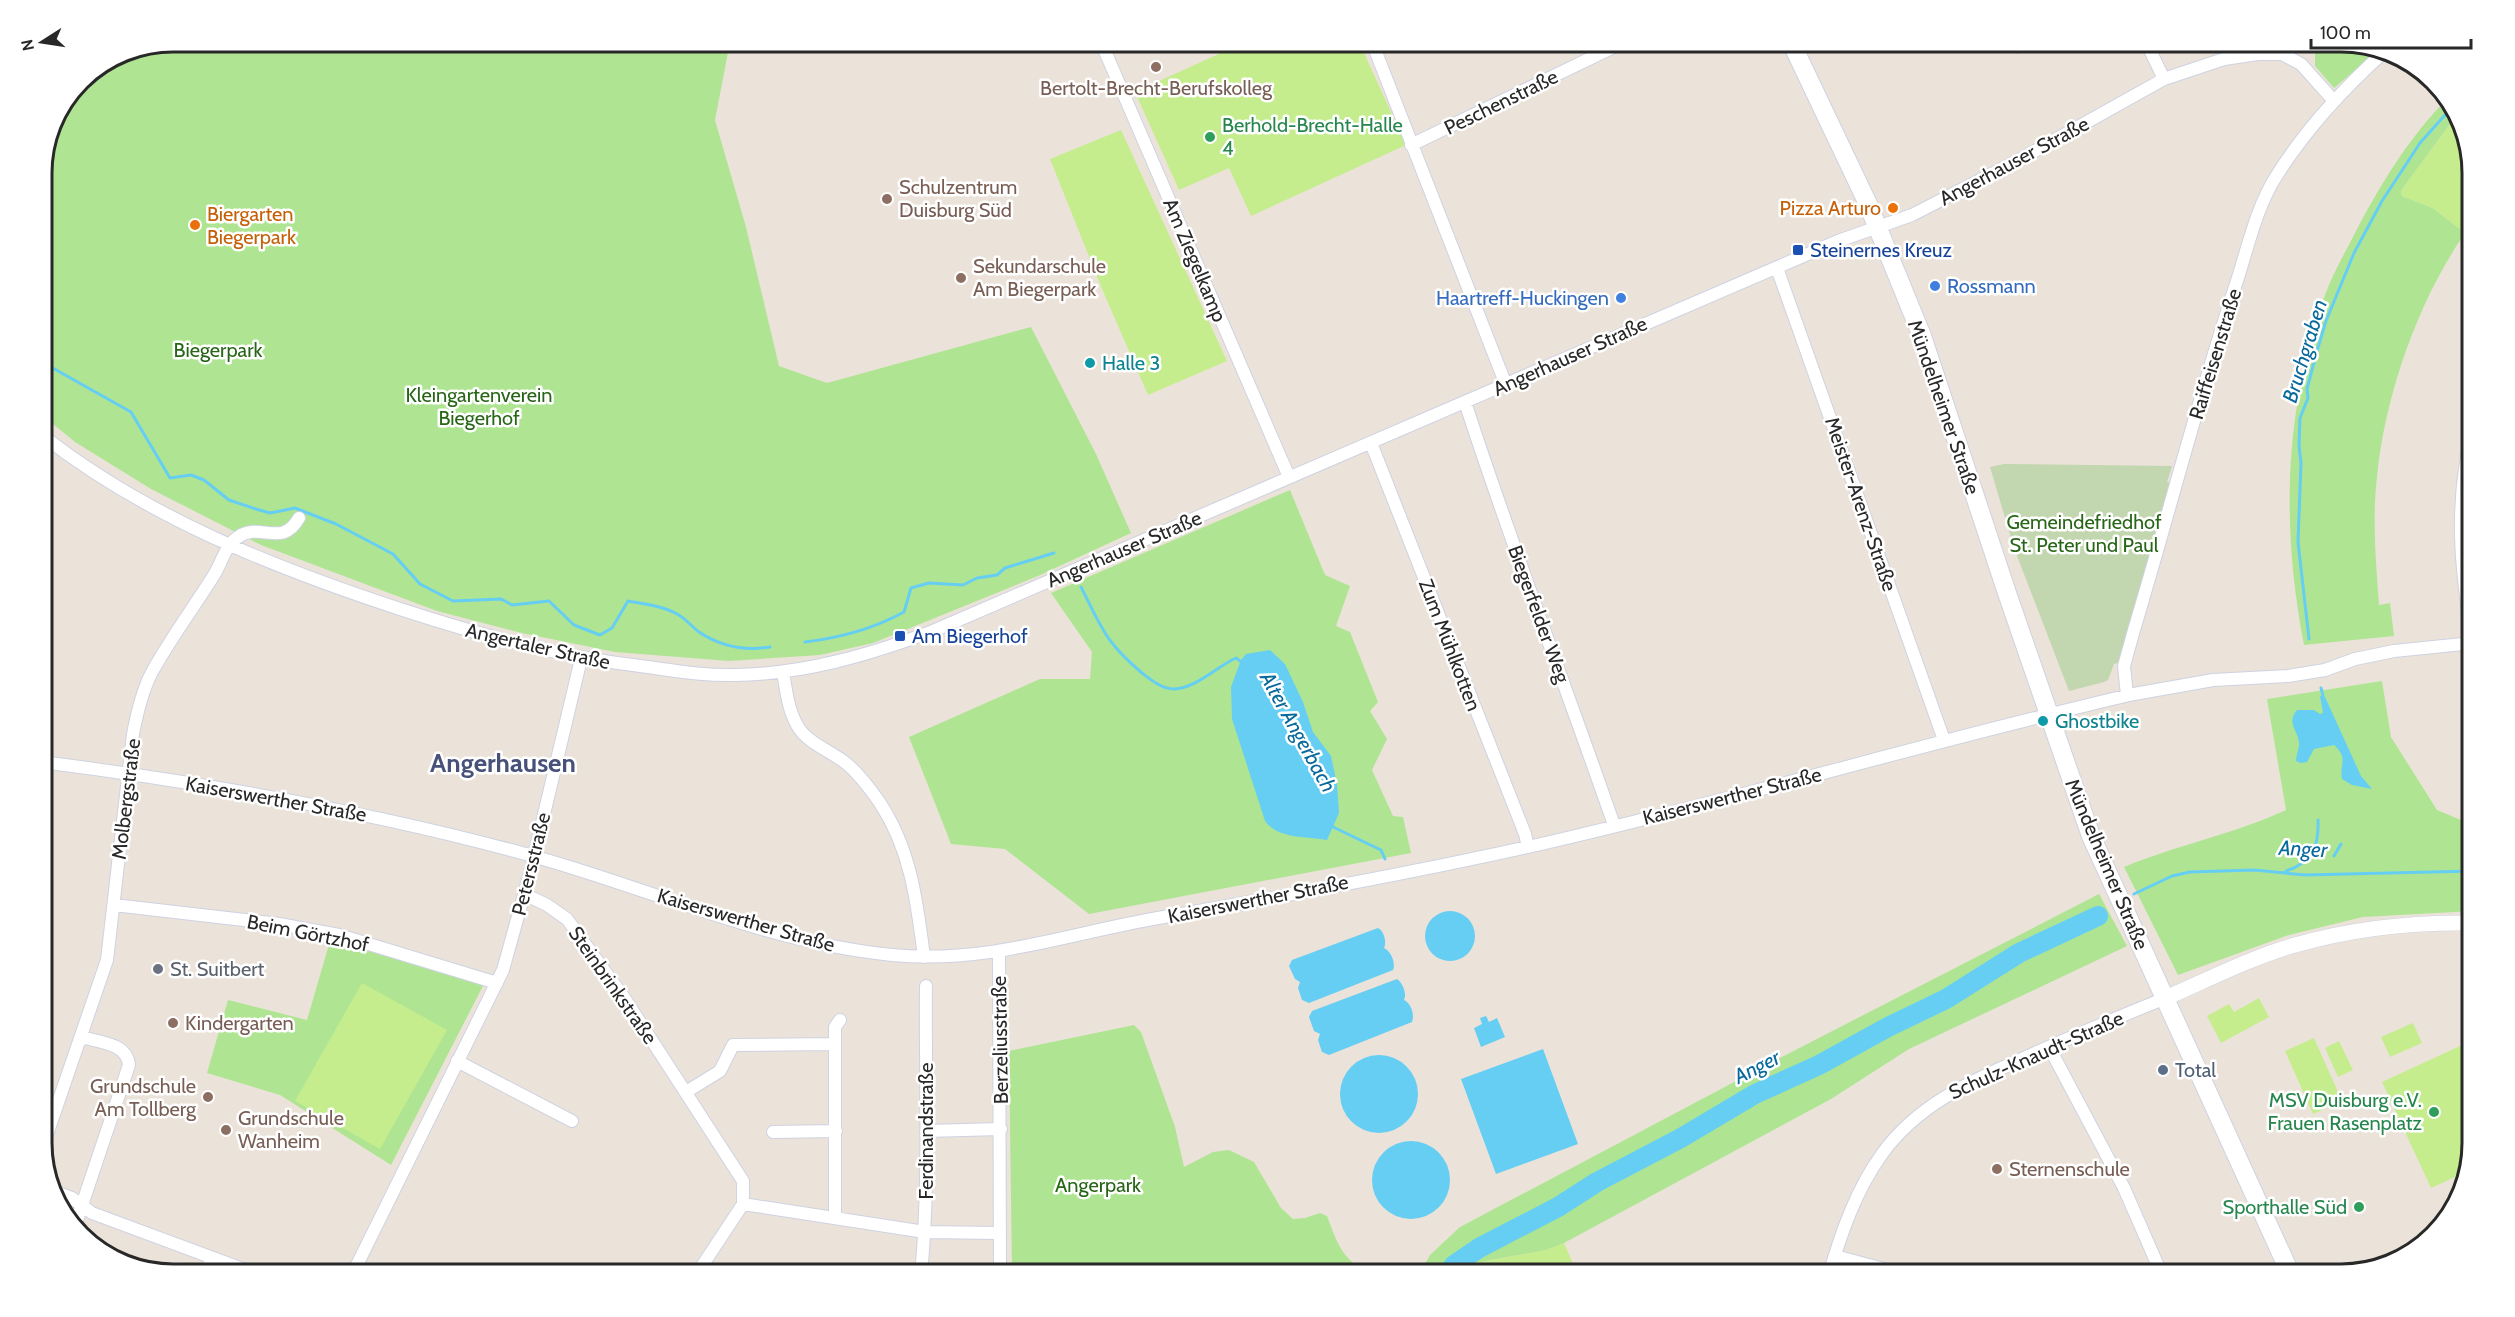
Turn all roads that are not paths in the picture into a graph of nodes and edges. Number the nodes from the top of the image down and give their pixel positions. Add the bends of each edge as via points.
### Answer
1 (1376, 52) edge
2 (1602, 52) edge
3 (1796, 52) edge
4 (2151, 52) edge
5 (1106, 53) edge
6 (2378, 58) edge
7 (2164, 79) junction
8 (2334, 101) junction
9 (1411, 145) junction
10 (1878, 227) junction
11 (1777, 268) junction
12 (1506, 385) junction
13 (1465, 402) junction
14 (1371, 443) junction
15 (53, 444) edge
16 (1289, 477) junction
17 (2462, 510) edge
18 (299, 518) dead end
19 (229, 544) junction
20 (2462, 570) edge
21 (2462, 644) edge
22 (581, 659) junction
23 (783, 672) junction
24 (2127, 695) junction
25 (2050, 714) junction
26 (1944, 740) junction
27 (53, 763) edge
28 (129, 773) junction
29 (1614, 825) junction
30 (1528, 847) junction
31 (534, 856) junction
32 (524, 894) junction
33 (114, 905) junction
34 (2462, 923) edge
35 (999, 952) junction
36 (924, 957) junction
37 (497, 983) junction
38 (926, 986) dead end
39 (2163, 999) junction
40 (840, 1020) dead end
41 (81, 1037) junction
42 (836, 1044) junction
43 (2049, 1047) junction
44 (457, 1061) junction
45 (686, 1092) junction
46 (53, 1117) edge
47 (572, 1121) dead end
48 (1001, 1129) junction
49 (836, 1131) junction
50 (926, 1131) junction
51 (773, 1132) dead end
52 (64, 1194) edge
53 (743, 1204) junction
54 (83, 1206) junction
55 (78, 1217) edge
56 (836, 1217) junction
57 (925, 1232) junction
58 (1000, 1233) junction
59 (1835, 1256) junction
60 (212, 1259) junction
61 (210, 1264) edge
62 (227, 1264) edge
63 (357, 1264) edge
64 (703, 1264) edge
65 (922, 1264) edge
66 (1000, 1264) edge
67 (1832, 1264) edge
68 (1865, 1264) edge
69 (2157, 1264) edge
70 (2286, 1264) edge

1 - 9 street
2 - 9 street, Peschenstraße
3 - 10 main road, Mündelheimer Straße
4 - 7 street
5 - 16 street, Am Ziegelkamp
6 - 8 street, Raiffeisenstraße
7 - 8 street, Angerhauser Straße via 2224,59 2282,54 2301,64
7 - 10 street, Angerhauser Straße via 2018,161
8 - 24 street, Raiffeisenstraße via 2277,175 2253,229 2124,666
9 - 12 street
10 - 11 street, Angerhauser Straße
10 - 25 main road, Mündelheimer Straße via 1928,355
11 - 12 street, Angerhauser Straße
11 - 26 street, Meister-Arenz-Straße
12 - 13 street, Angerhauser Straße
13 - 14 street, Angerhauser Straße
13 - 29 street, Biegerfelder Weg
14 - 16 street, Angerhauser Straße
14 - 30 street, Zum Mühlkotten
15 - 19 street, Angertaler Straße via 80,465
16 - 23 street, Angerhauser Straße via 933,631 847,660
17 - 20 street
18 - 19 street via 286,533 246,532
19 - 22 street, Angertaler Straße via 328,586 468,631
19 - 28 street, Molbergstraße via 216,572 151,673 140,702
21 - 24 street, Kaiserswerther Straße via 2394,651 2288,676 2213,680
22 - 23 street, Angertaler Straße via 707,675
22 - 31 street, Petersstraße
23 - 36 street via 797,727 856,773 893,828 914,882
24 - 25 street, Kaiserswerther Straße
25 - 26 street, Kaiserswerther Straße
25 - 39 main road, Mündelheimer Straße via 2091,836
26 - 29 street, Kaiserswerther Straße
27 - 28 street, Kaiserswerther Straße
28 - 31 street, Kaiserswerther Straße via 296,799
28 - 33 street, Molbergstraße
29 - 30 street, Kaiserswerther Straße
30 - 35 street, Kaiserswerther Straße
31 - 32 street, Petersstraße
31 - 36 street, Kaiserswerther Straße via 807,941
32 - 37 street, Petersstraße
32 - 45 street, Steinbrinkstraße via 567,920
33 - 37 street, Beim Görtzhof via 339,935
33 - 41 street, Molbergstraße via 107,960
34 - 39 street via 2363,928 2305,942
35 - 36 street, Kaiserswerther Straße
35 - 48 street, Berzeliusstraße
37 - 44 street, Petersstraße
38 - 50 street, Ferdinandstraße
39 - 43 street, Schulz-Knaudt-Straße
39 - 70 main road, Mündelheimer Straße
40 - 42 street via 835,1028
41 - 46 street, Molbergstraße
41 - 54 street via 123,1049 129,1065
42 - 45 street via 733,1045 720,1071
42 - 49 street
43 - 59 street, Schulz-Knaudt-Straße via 1955,1090 1906,1127 1882,1152 1861,1188
43 - 69 street via 2124,1188
44 - 47 street
44 - 63 street, Petersstraße
45 - 53 street, Steinbrinkstraße via 744,1181
48 - 50 street, Berzeliusstraße
48 - 58 street, Berzeliusstraße
49 - 51 street
49 - 56 street
50 - 57 street, Ferdinandstraße
52 - 54 street
53 - 56 street
53 - 64 street
54 - 55 street
54 - 60 street via 92,1213
56 - 57 street
57 - 58 street
57 - 65 street, Ferdinandstraße
58 - 66 street, Berzeliusstraße
59 - 67 street, Schulz-Knaudt-Straße
59 - 68 street
60 - 61 street
60 - 62 street

